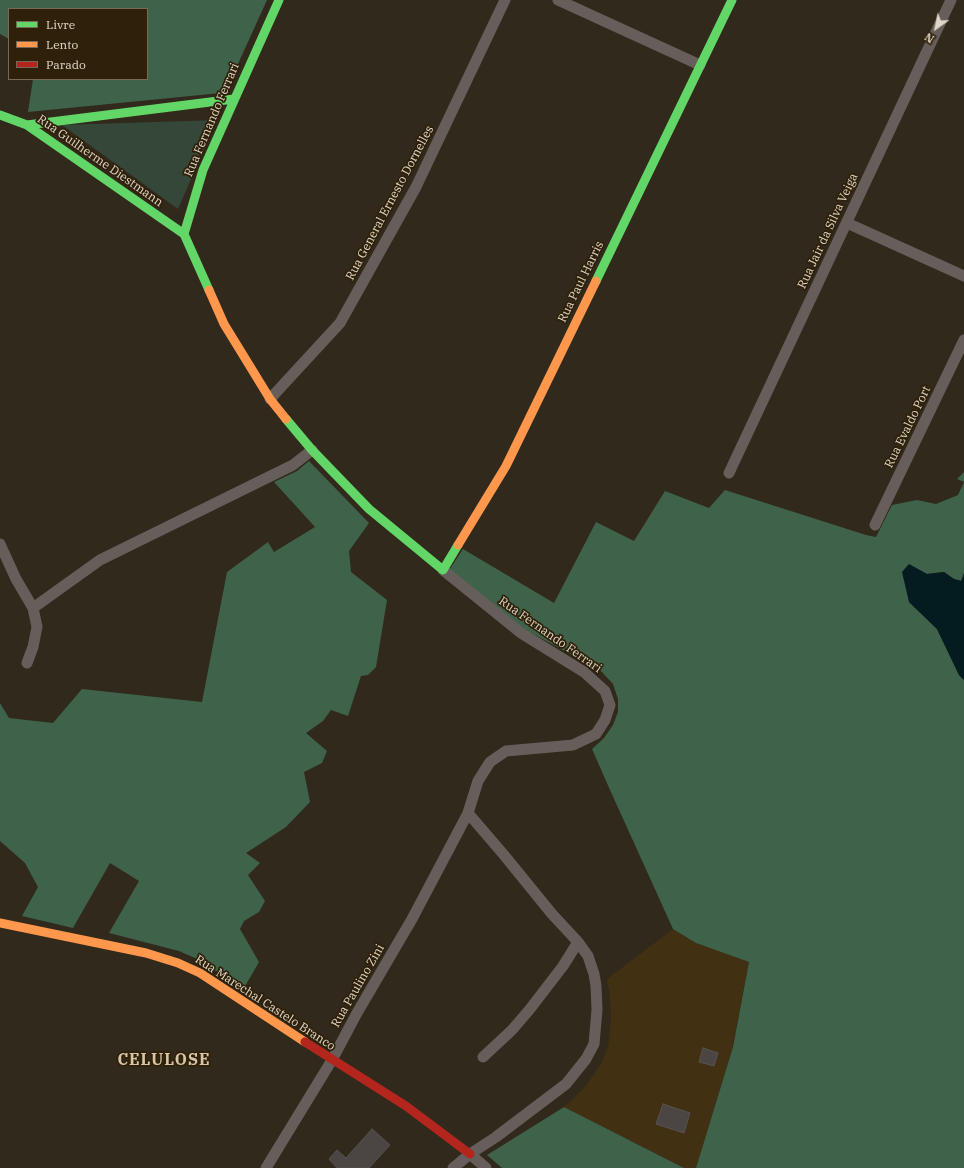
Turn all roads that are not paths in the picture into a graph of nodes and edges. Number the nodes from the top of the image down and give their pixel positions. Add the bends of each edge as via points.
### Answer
1 (279, 0) edge
2 (505, 0) edge
3 (558, 0) edge
4 (732, 0) edge
5 (951, 0) edge
6 (700, 64) junction
7 (234, 99) junction
8 (0, 115) edge
9 (27, 125) junction
10 (847, 222) junction
11 (184, 234) junction
12 (964, 276) edge
13 (964, 340) edge
14 (270, 399) junction
15 (312, 450) junction
16 (729, 473) dead end
17 (875, 525) dead end
18 (0, 544) edge
19 (443, 570) junction
20 (33, 608) junction
21 (27, 662) dead end
22 (468, 813) junction
23 (0, 923) edge
24 (578, 942) junction
25 (484, 1057) dead end
26 (332, 1060) junction
27 (470, 1154) junction
28 (266, 1168) edge
29 (453, 1168) edge
30 (486, 1168) edge

1 - 7 street, Rua Fernando Ferrari
2 - 14 street, Rua General Ernesto Dornelles via 416,186 340,323
3 - 6 street
4 - 6 street, Rua Paul Harris
5 - 10 street, Rua Jair da Silva Veiga
6 - 19 street, Rua Paul Harris via 506,466
7 - 9 street
7 - 11 street, Rua Fernando Ferrari via 203,170
8 - 9 street, Rua Guilherme Diestmann
9 - 11 street, Rua Guilherme Diestmann
10 - 12 street
10 - 16 street, Rua Jair da Silva Veiga
11 - 14 street, Rua Fernando Ferrari via 224,324
13 - 17 street, Rua Evaldo Port
14 - 15 street, Rua Fernando Ferrari
15 - 19 street, Rua Fernando Ferrari via 371,511
15 - 20 street via 293,465 100,560
18 - 20 street
19 - 22 street, Rua Fernando Ferrari via 521,633 584,672 605,691 610,705 605,720 596,734 573,745 506,751 490,762 478,781
20 - 21 street via 37,627
22 - 24 street
22 - 26 street, Rua Paulino Zini via 412,919
23 - 26 street, Rua Marechal Castelo Branco via 146,953 178,963 200,973
24 - 25 street via 530,1009
24 - 27 street via 588,956 596,986 594,1044 586,1059 566,1084 496,1138
26 - 27 street, Rua Marechal Castelo Branco via 406,1106
26 - 28 street, Rua Paulino Zini
27 - 29 street
27 - 30 street

